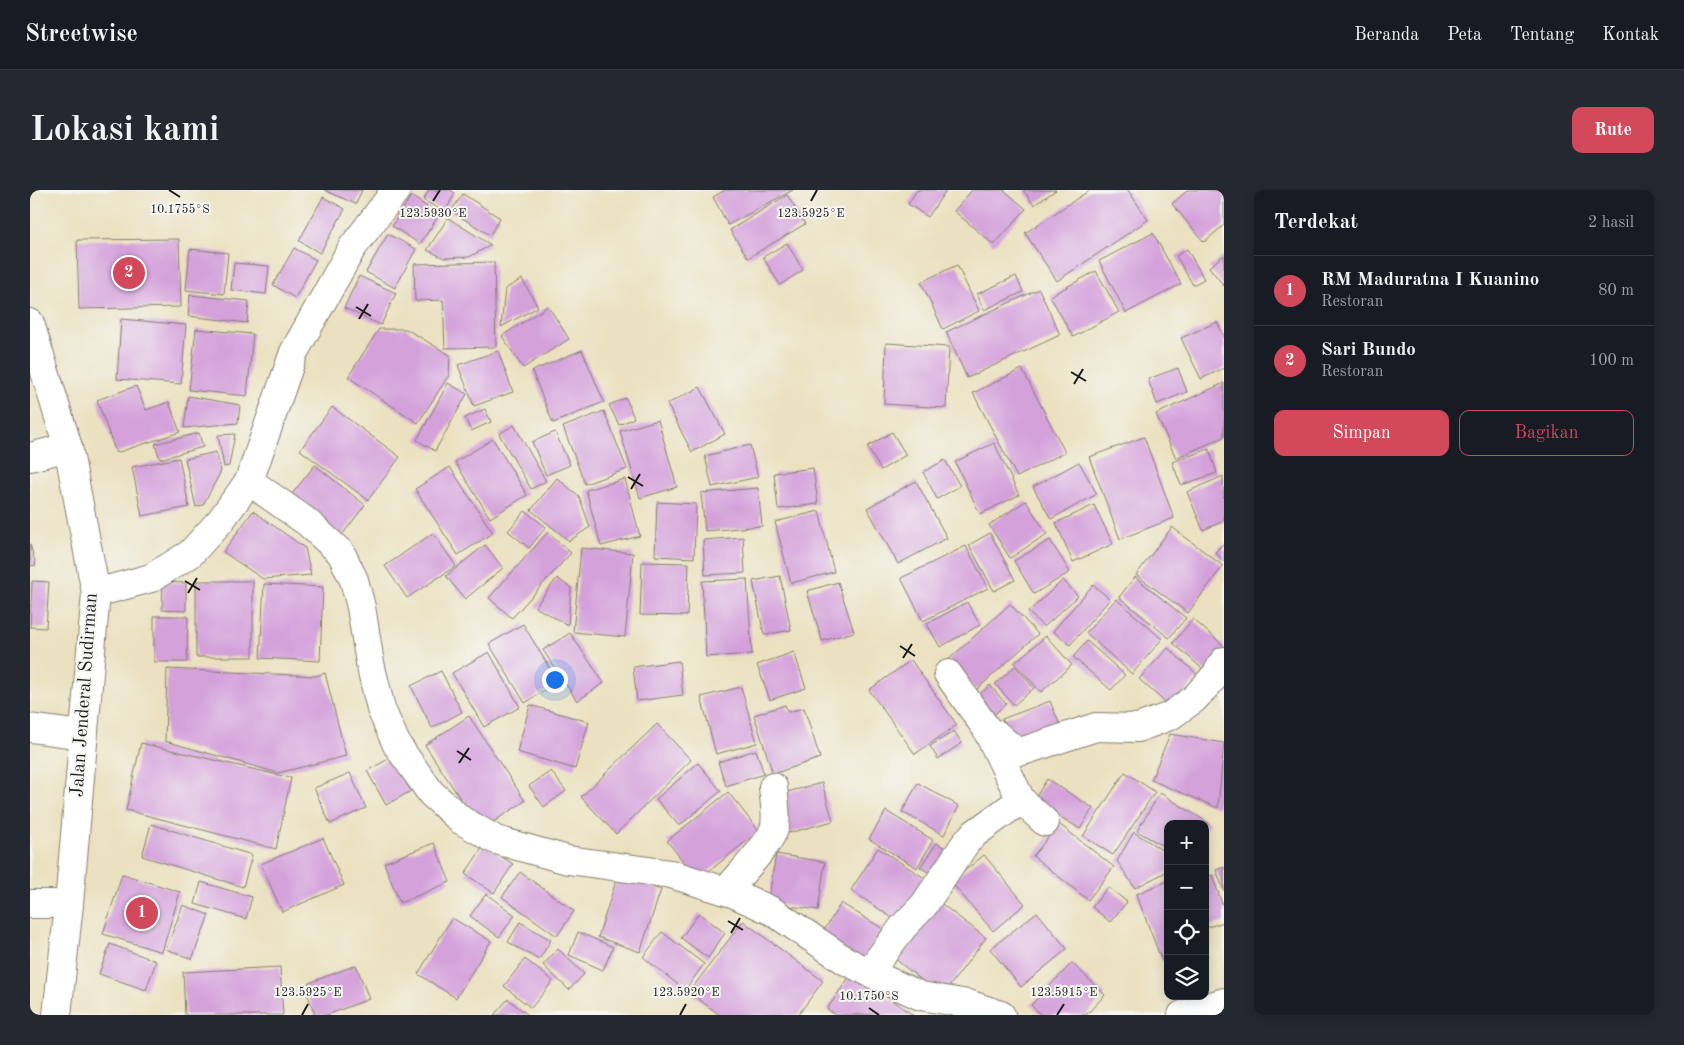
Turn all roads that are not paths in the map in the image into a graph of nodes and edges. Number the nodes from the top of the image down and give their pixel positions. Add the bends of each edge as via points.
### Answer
1 (396, 190) edge
2 (30, 323) edge
3 (68, 446) junction
4 (30, 457) edge
5 (248, 481) junction
6 (96, 593) junction
7 (1224, 661) edge
8 (948, 674) dead end
9 (30, 728) edge
10 (989, 734) junction
11 (82, 735) junction
12 (773, 786) dead end
13 (1011, 807) junction
14 (1045, 822) dead end
15 (726, 891) junction
16 (30, 904) edge
17 (69, 904) junction
18 (868, 972) junction
19 (1224, 1002) edge
20 (57, 1015) edge
21 (1001, 1015) edge
22 (1182, 1015) edge

1 - 5 street via 352,248 294,352
2 - 3 street, Jalan Jenderal Sudirman
3 - 4 street
3 - 6 street, Jalan Jenderal Sudirman
5 - 6 street via 221,520 190,554 151,578
5 - 15 street via 307,522 341,552 354,580 361,607 381,709 397,745 432,793 461,820 496,840 568,860 671,874
6 - 11 street, Jalan Jenderal Sudirman
7 - 10 street via 1194,699 1170,716 1138,728 1096,727 1023,751 1015,751 996,734
8 - 10 street
9 - 11 street
10 - 13 street
11 - 17 street, Jalan Jenderal Sudirman
12 - 15 street via 775,827 760,851
13 - 14 street
13 - 18 street via 974,834 924,905
15 - 18 street via 772,911 846,961
16 - 17 street
17 - 20 street, Jalan Jenderal Sudirman
18 - 21 street via 921,996 968,1004
19 - 22 street

